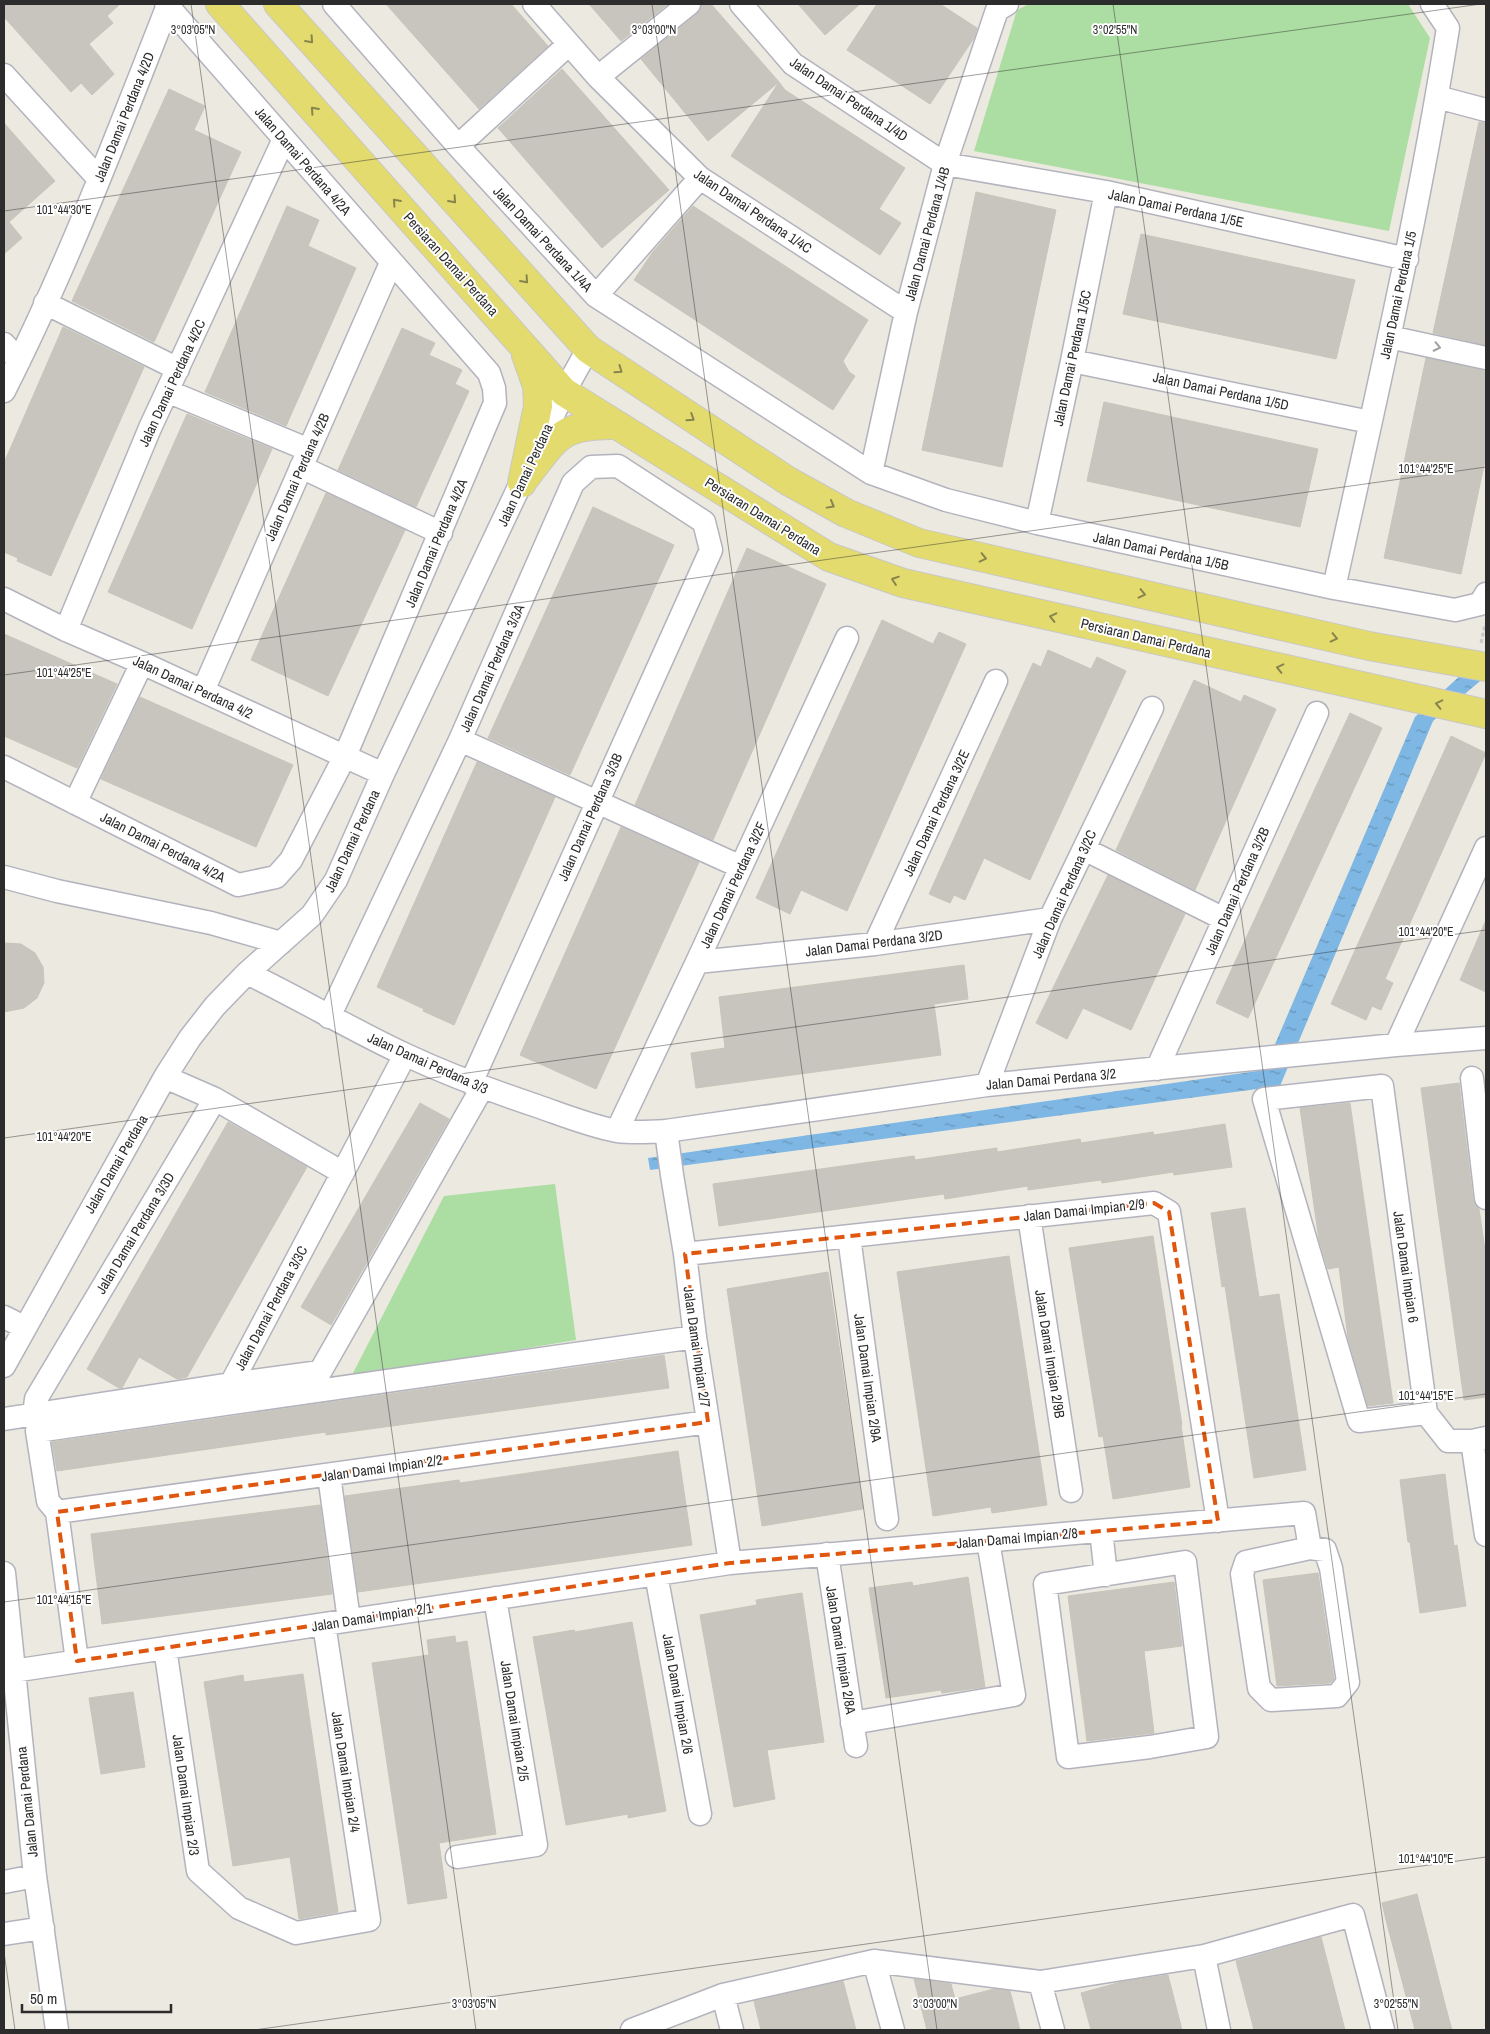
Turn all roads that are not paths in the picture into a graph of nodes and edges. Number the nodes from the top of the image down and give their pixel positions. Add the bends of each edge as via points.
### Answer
1 (167, 4) edge
2 (220, 4) edge
3 (278, 4) edge
4 (334, 4) edge
5 (534, 4) edge
6 (688, 4) edge
7 (741, 4) edge
8 (1432, 4) edge
9 (996, 6) edge
10 (569, 44) junction
11 (4, 75) edge
12 (598, 77) junction
13 (1437, 97) junction
14 (1486, 110) edge
15 (284, 138) junction
16 (458, 146) junction
17 (945, 164) junction
18 (700, 178) junction
19 (99, 179) junction
20 (1106, 192) junction
21 (1407, 259) junction
22 (392, 263) junction
23 (596, 296) junction
24 (45, 303) junction
25 (906, 312) junction
26 (1389, 337) junction
27 (4, 344) edge
28 (521, 344) junction
29 (588, 349) junction
30 (1486, 358) edge
31 (19, 361) junction
32 (1072, 361) junction
33 (178, 369) junction
34 (4, 391) edge
35 (167, 391) junction
36 (564, 392) junction
37 (1370, 422) junction
38 (616, 425) junction
39 (305, 459) junction
40 (872, 474) junction
41 (522, 482) junction
42 (1037, 523) junction
43 (441, 533) junction
44 (711, 550) joint
45 (1334, 588) junction
46 (4, 599) edge
47 (1483, 599) edge
48 (66, 630) junction
49 (847, 638) dead end
50 (142, 663) junction
51 (1481, 666) edge
52 (996, 681) dead end
53 (202, 691) junction
54 (1152, 708) dead end
55 (1317, 712) dead end
56 (1486, 714) edge
57 (460, 740) junction
58 (345, 756) junction
59 (4, 767) edge
60 (383, 774) junction
61 (597, 802) junction
62 (75, 803) junction
63 (1486, 848) edge
64 (1084, 849) junction
65 (741, 867) junction
66 (4, 877) edge
67 (1050, 919) junction
68 (1224, 919) junction
69 (281, 943) junction
70 (875, 944) junction
71 (697, 962) junction
72 (247, 973) junction
73 (329, 1017) junction
74 (1486, 1038) edge
75 (1396, 1045) junction
76 (406, 1055) junction
77 (1157, 1069) junction
78 (165, 1077) junction
79 (1472, 1078) dead end
80 (987, 1085) junction
81 (476, 1086) junction
82 (214, 1099) junction
83 (617, 1131) junction
84 (667, 1141) junction
85 (343, 1172) junction
86 (1486, 1198) edge
87 (1029, 1216) junction
88 (849, 1237) junction
89 (686, 1254) junction
90 (4, 1317) edge
91 (24, 1327) junction
92 (695, 1337) junction
93 (4, 1366) edge
94 (231, 1384) junction
95 (1426, 1413) junction
96 (34, 1415) junction
97 (4, 1419) edge
98 (708, 1422) junction
99 (1479, 1439) edge
100 (329, 1475) junction
101 (1071, 1491) dead end
102 (57, 1512) junction
103 (887, 1519) dead end
104 (1218, 1521) junction
105 (1101, 1531) junction
106 (1486, 1535) edge
107 (988, 1541) junction
108 (1310, 1548) junction
109 (826, 1554) junction
110 (730, 1563) junction
111 (4, 1573) edge
112 (656, 1574) junction
113 (1106, 1575) junction
114 (495, 1598) junction
115 (349, 1620) junction
116 (324, 1624) junction
117 (165, 1648) junction
118 (77, 1661) junction
119 (13, 1671) junction
120 (852, 1723) junction
121 (856, 1746) dead end
122 (700, 1814) dead end
123 (457, 1857) dead end
124 (34, 1876) junction
125 (4, 1882) edge
126 (369, 1920) joint
127 (43, 1928) junction
128 (4, 1934) edge
129 (1204, 1956) junction
130 (874, 1962) junction
131 (1040, 1982) junction
132 (723, 1995) junction
133 (57, 2030) edge
134 (632, 2030) edge
135 (732, 2030) edge
136 (893, 2030) edge
137 (1053, 2030) edge
138 (1219, 2030) edge
139 (1383, 2030) edge

1 - 15 street, Jalan Damai Perdana 4/2A
1 - 19 street, Jalan Damai Perdana 4/2D
28 -> 2 main road, Persiaran Damai Perdana
3 -> 29 main road
4 - 16 street, Jalan Damai Perdana 1/4A
5 - 10 street, Jalan Damai Perdana 1/4C
6 - 12 street
7 - 17 street, Jalan Damai Perdana 1/4D via 793,64
8 - 13 street, Jalan Damai Perdana 1/5 via 1448,28
9 - 17 street, Jalan Damai Perdana 1/4B
10 - 12 street, Jalan Damai Perdana 1/4C
10 - 16 street
11 - 19 street
12 - 18 street, Jalan Damai Perdana 1/4C
13 - 14 street
13 - 21 street, Jalan Damai Perdana 1/5
15 - 22 street, Jalan Damai Perdana 4/2A
15 - 33 street, Jalan Damai Perdana 4/2C
16 - 23 street, Jalan Damai Perdana 1/4A
17 - 20 street, Jalan Damai Perdana 1/5E
17 - 25 street, Jalan Damai Perdana 1/4B
18 - 23 street
18 - 25 street, Jalan Damai Perdana 1/4C
19 - 24 street, Jalan Damai Perdana 4/2D
20 - 21 street, Jalan Damai Perdana 1/5E
20 - 32 street, Jalan Damai Perdana 1/5C
21 - 26 street, Jalan Damai Perdana 1/5
22 - 39 street, Jalan Damai Perdana 4/2B
22 - 43 street, Jalan Damai Perdana 4/2A via 489,373 494,388 495,403 489,420
23 - 40 street, Jalan Damai Perdana 1/4A
24 - 31 street, Jalan Damai Perdana 4/2D
24 - 33 street
25 - 40 street, Jalan Damai Perdana 1/4B
26 -> 30 street
26 - 37 street, Jalan Damai Perdana 1/5
27 - 31 street
28 - 36 main road, Persiaran Damai Perdana
28 - 41 main road via 537,386 538,406
29 - 36 street, Jalan Damai Perdana
29 -> 51 main road via 788,481 846,513 919,543 1370,646
31 - 34 street, Jalan Damai Perdana 4/2D
32 - 37 street, Jalan Damai Perdana 1/5D
32 - 42 street, Jalan Damai Perdana 1/5C
33 - 35 street, Jalan Damai Perdana 4/2C
35 - 39 street
35 - 48 street, Jalan Damai Perdana 4/2C
36 - 38 main road, Persiaran Damai Perdana
36 - 41 street, Jalan Damai Perdana
37 - 45 street, Jalan Damai Perdana 1/5
38 - 41 main road via 590,425 559,437
56 -> 38 main road, Persiaran Damai Perdana via 904,583 829,557
39 - 43 street
39 - 53 street, Jalan Damai Perdana 4/2B
40 - 42 street, Jalan Damai Perdana 1/5B via 946,500
41 - 60 street, Jalan Damai Perdana
42 - 45 street, Jalan Damai Perdana 1/5B
43 - 58 street, Jalan Damai Perdana 4/2A
44 - 57 street, Jalan Damai Perdana 3/3A via 704,522 618,466 592,467 573,483
44 - 61 street, Jalan Damai Perdana 3/3B
45 - 47 street, Jalan Damai Perdana 1/5B via 1455,610
46 - 48 street, Jalan Damai Perdana 4/2
48 - 50 street, Jalan Damai Perdana 4/2
49 - 65 street, Jalan Damai Perdana 3/2F
50 - 53 street, Jalan Damai Perdana 4/2
50 - 62 street
52 - 70 street, Jalan Damai Perdana 3/2E
53 - 58 street, Jalan Damai Perdana 4/2
54 - 64 street, Jalan Damai Perdana 3/2C
55 - 68 street, Jalan Damai Perdana 3/2B
57 - 61 street
57 - 73 street, Jalan Damai Perdana 3/3A
58 - 60 street, Jalan Damai Perdana 4/2
58 - 62 street, Jalan Damai Perdana 4/2A via 291,860 276,877 238,886
59 - 62 street, Jalan Damai Perdana 4/2A
60 - 69 street, Jalan Damai Perdana via 333,886 312,916
61 - 65 street
61 - 81 street, Jalan Damai Perdana 3/3B
63 - 75 street
64 - 67 street, Jalan Damai Perdana 3/2C
64 - 68 street
65 - 71 street, Jalan Damai Perdana 3/2F
66 - 69 street via 211,923
67 - 70 street, Jalan Damai Perdana 3/2D
67 - 80 street, Jalan Damai Perdana 3/2C
68 - 77 street, Jalan Damai Perdana 3/2B
69 - 72 street, Jalan Damai Perdana
70 - 71 street, Jalan Damai Perdana 3/2D
71 - 83 street, Jalan Damai Perdana 3/2F
72 - 73 street, Jalan Damai Perdana 3/3
72 - 78 street, Jalan Damai Perdana via 215,1006
73 - 76 street, Jalan Damai Perdana 3/3
74 - 75 street, Jalan Damai Perdana 3/2
75 - 77 street, Jalan Damai Perdana 3/2
76 - 81 street, Jalan Damai Perdana 3/3
76 - 85 street, Jalan Damai Perdana 3/3C
77 - 80 street, Jalan Damai Perdana 3/2
78 - 82 street
78 - 91 street, Jalan Damai Perdana
79 - 86 street
80 - 84 street, Jalan Damai Perdana 3/2
81 - 83 street, Jalan Damai Perdana 3/3
81 - 94 street, Jalan Damai Perdana 3/3B via 320,1372
82 - 85 street
82 - 96 street, Jalan Damai Perdana 3/3D via 36,1398
83 - 84 street, Jalan Damai Perdana 3/2 via 642,1132
84 - 89 street, Jalan Damai Impian 2/7
85 - 94 street, Jalan Damai Perdana 3/3C
87 - 88 street, Jalan Damai Impian 2/9
87 - 101 street, Jalan Damai Impian 2/9B
87 - 104 street, Jalan Damai Impian 2/9 via 1154,1203 1169,1212
88 - 89 street, Jalan Damai Impian 2/9
88 - 103 street, Jalan Damai Impian 2/9A
89 - 92 street, Jalan Damai Impian 2/7
90 - 91 street
91 - 93 street, Jalan Damai Perdana
92 - 98 street, Jalan Damai Impian 2/7
92 - 102 street via 37,1431 48,1501
94 - 96 street, Jalan Damai Perdana 3/3C
95 - 95 street, Jalan Damai Impian 6 via 1382,1086 1264,1099 1359,1421
95 - 99 street via 1448,1441
96 - 97 street, Jalan Damai Perdana 3/3C
98 - 100 street, Jalan Damai Impian 2/2
98 - 110 street, Jalan Damai Impian 2/7
99 - 106 street
100 - 102 street, Jalan Damai Impian 2/2
100 - 115 street
102 - 118 street
104 - 105 street, Jalan Damai Impian 2/8
104 - 108 street, Jalan Damai Impian 2/8 via 1304,1513
105 - 107 street, Jalan Damai Impian 2/8
105 - 113 street
107 - 109 street, Jalan Damai Impian 2/8
107 - 120 street via 1014,1695
108 - 108 street via 1325,1550 1331,1568 1348,1682 1337,1696 1271,1700 1259,1688 1242,1574 1246,1562
109 - 110 street, Jalan Damai Impian 2/8
109 - 120 street, Jalan Damai Impian 2/8A
110 - 112 street, Jalan Damai Impian 2/1
111 - 119 street, Jalan Damai Perdana
112 - 114 street, Jalan Damai Impian 2/1
112 - 122 street, Jalan Damai Impian 2/6
113 - 113 street via 1185,1562 1208,1738 1068,1757 1045,1584
114 - 115 street, Jalan Damai Impian 2/1
114 - 123 street, Jalan Damai Impian 2/5 via 536,1844
115 - 116 street, Jalan Damai Impian 2/1
116 - 117 street, Jalan Damai Impian 2/1
116 - 126 street, Jalan Damai Impian 2/4
117 - 118 street, Jalan Damai Impian 2/1
117 - 126 street, Jalan Damai Impian 2/3 via 198,1871 239,1908 296,1933
118 - 119 street, Jalan Damai Impian 2/1
119 - 124 street, Jalan Damai Perdana
120 - 121 street, Jalan Damai Impian 2/8A
124 - 125 street
124 - 127 street, Jalan Damai Perdana
127 - 128 street
127 - 133 street, Jalan Damai Perdana
129 - 131 street
129 - 138 street
129 - 139 street via 1353,1915
130 - 131 street
130 - 132 street
130 - 136 street
131 - 137 street
132 - 134 street
132 - 135 street

